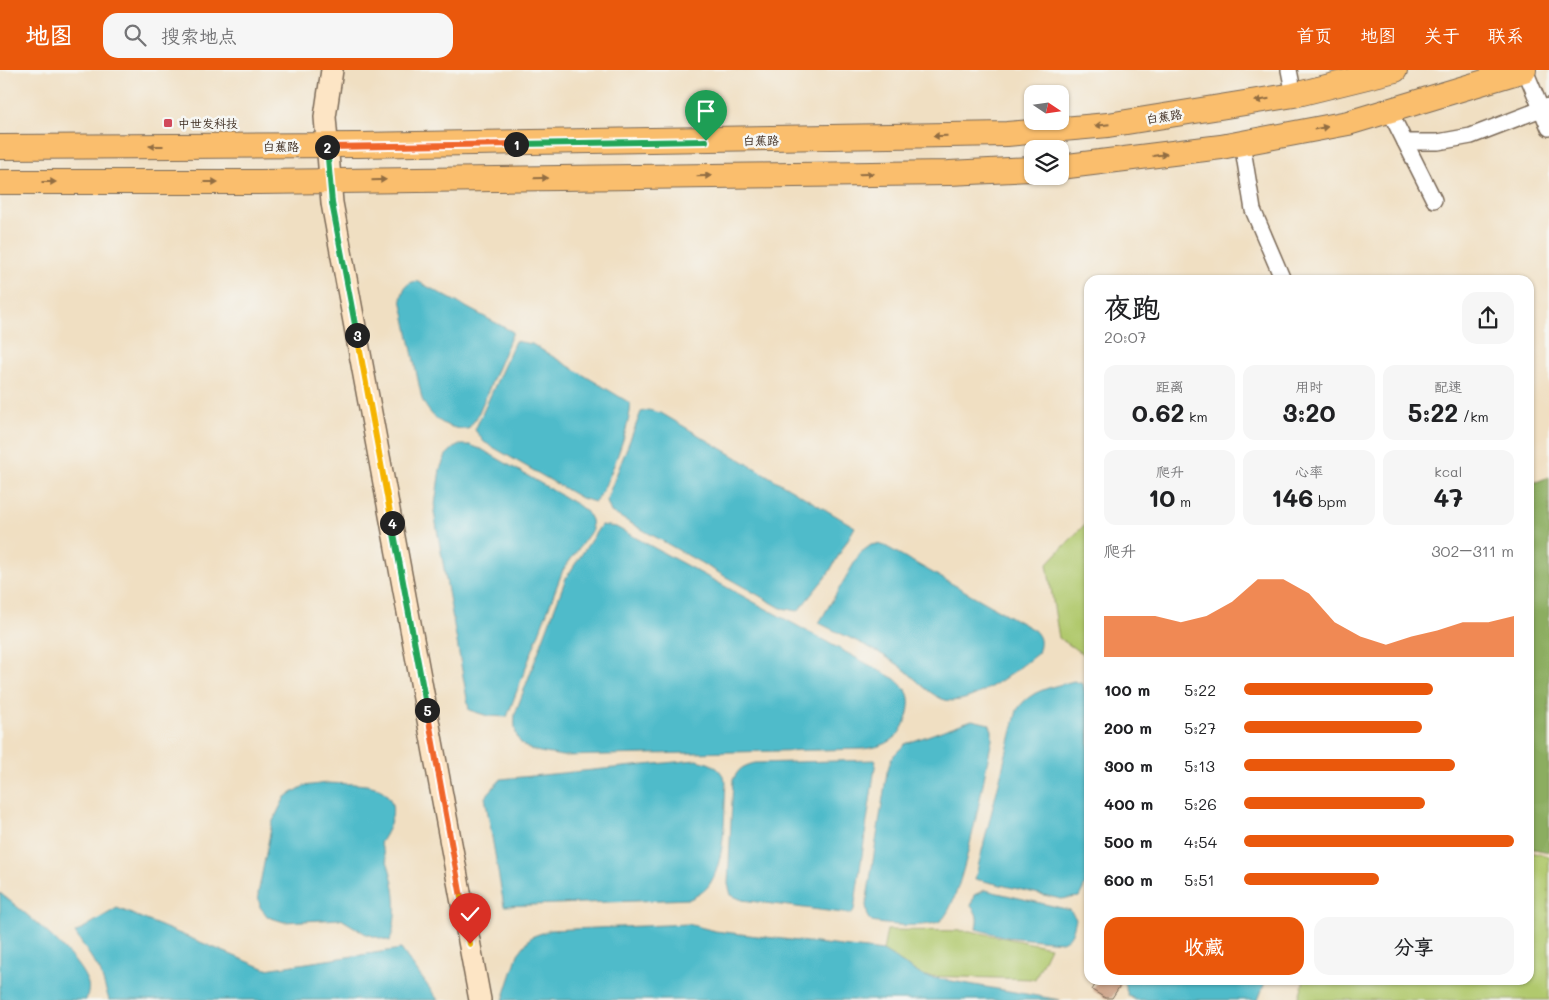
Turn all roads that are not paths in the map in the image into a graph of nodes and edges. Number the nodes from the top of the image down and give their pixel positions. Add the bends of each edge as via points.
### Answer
1 (332, 70) edge
2 (1289, 70) edge
3 (1395, 70) edge
4 (1525, 70) edge
5 (1294, 95) junction
6 (1545, 108) edge
7 (1389, 110) junction
8 (1549, 128) edge
9 (1405, 142) junction
10 (1242, 143) junction
11 (327, 146) junction
12 (0, 147) edge
13 (1069, 166) edge
14 (1024, 169) edge
15 (0, 182) edge
16 (331, 192) junction
17 (1434, 200) dead end
18 (1281, 275) edge
19 (480, 1000) edge

1 - 11 street via 325,117
2 - 5 street
3 - 5 main road, 白蕉路
4 - 6 street
4 - 7 main road
5 -> 11 main road, 白蕉路 via 1108,125 1007,134
6 - 8 street
6 - 9 street via 1471,136 1438,142
7 - 9 street
10 -> 7 main road via 1348,123
9 - 17 street
13 -> 10 main road
10 - 18 street via 1253,210
11 -> 12 main road, 白蕉路
11 - 16 street
16 -> 14 main road
15 -> 16 main road
16 - 19 street

